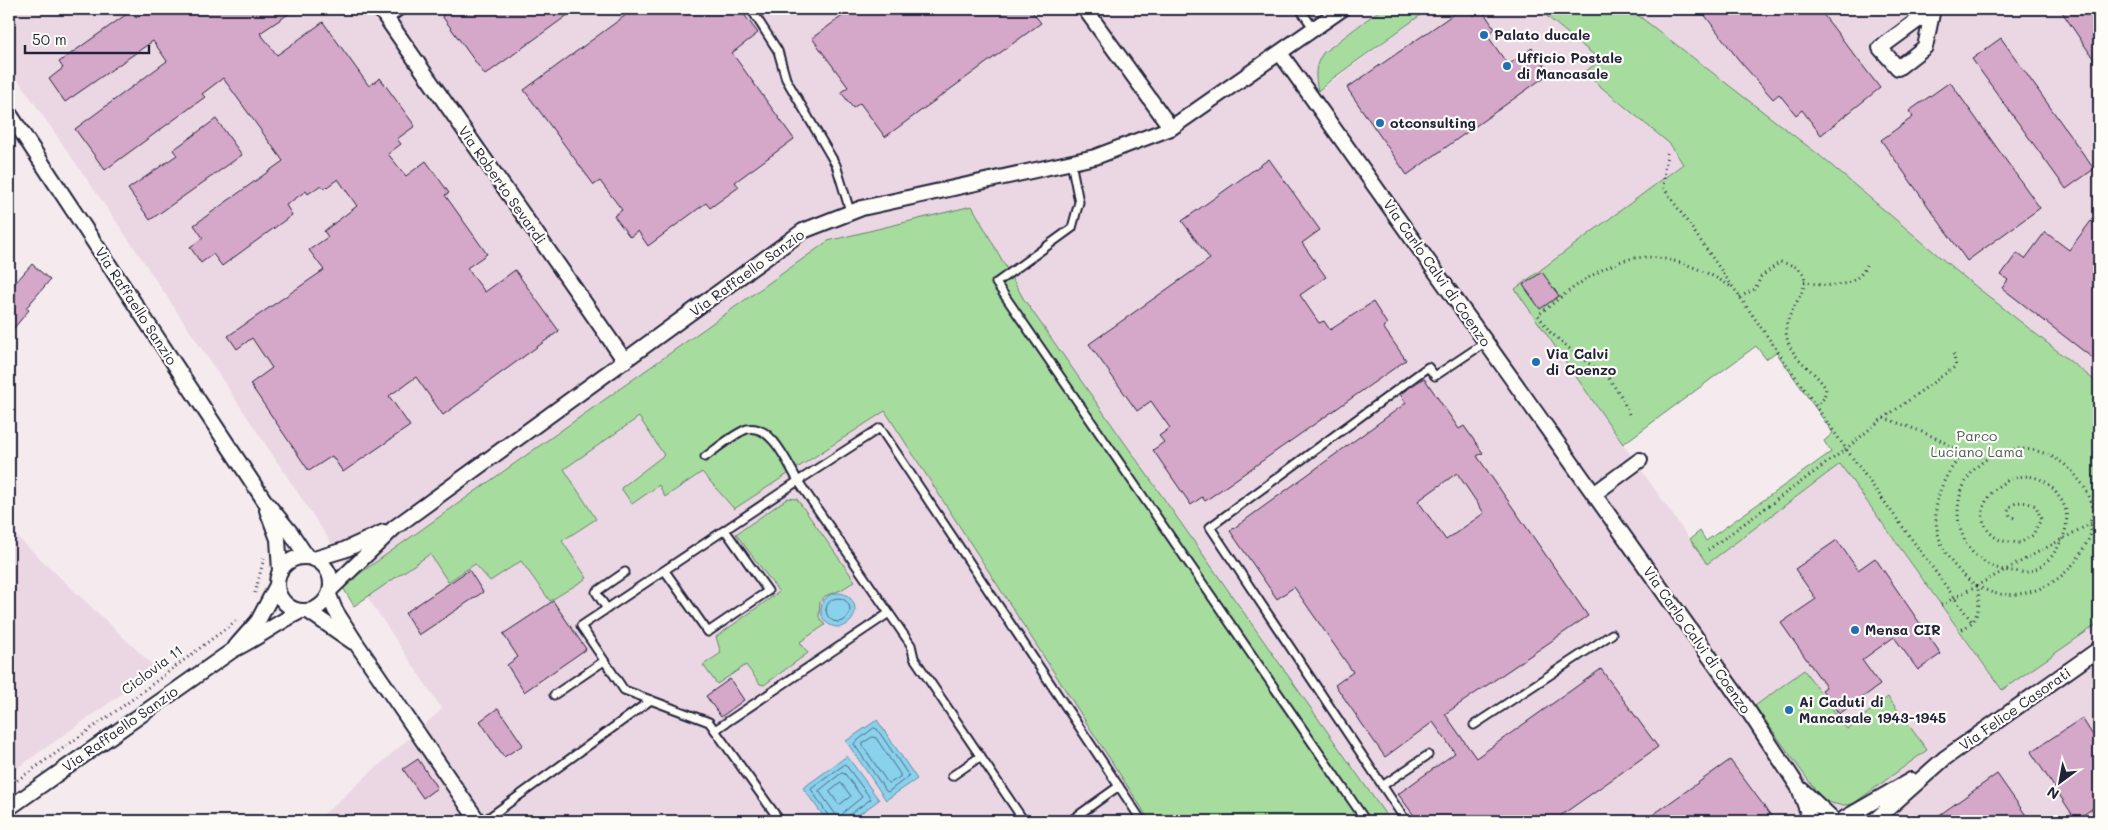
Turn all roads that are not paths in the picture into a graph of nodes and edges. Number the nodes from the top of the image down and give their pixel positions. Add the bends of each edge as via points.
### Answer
1 (403, 9) edge
2 (751, 9) edge
3 (1085, 9) edge
4 (1300, 9) edge
5 (1342, 9) edge
6 (384, 14) edge
7 (1314, 29) junction
8 (1280, 53) junction
9 (9, 113) edge
10 (1171, 128) junction
11 (1071, 162) junction
12 (850, 211) junction
13 (1486, 342) junction
14 (624, 361) junction
15 (705, 457) dead end
16 (1640, 460) dead end
17 (798, 481) junction
18 (1594, 494) junction
19 (264, 500) junction
20 (394, 528) junction
21 (725, 530) junction
22 (310, 558) junction
23 (280, 571) junction
24 (664, 571) junction
25 (625, 572) dead end
26 (276, 587) junction
27 (330, 592) junction
28 (607, 609) junction
29 (304, 611) junction
30 (889, 613) junction
31 (1612, 634) dead end
32 (356, 643) junction
33 (2099, 649) edge
34 (232, 650) junction
35 (604, 661) junction
36 (554, 695) dead end
37 (650, 700) junction
38 (1474, 725) dead end
39 (715, 730) junction
40 (981, 756) junction
41 (1428, 756) dead end
42 (1931, 769) junction
43 (952, 776) dead end
44 (1119, 786) junction
45 (1382, 786) junction
46 (1799, 788) junction
47 (9, 808) edge
48 (1837, 819) edge
49 (478, 821) edge
50 (484, 821) edge
51 (780, 821) edge
52 (1024, 821) edge
53 (1070, 821) edge
54 (1142, 821) edge
55 (1366, 821) edge
56 (1406, 821) edge
57 (1811, 821) edge
58 (1874, 821) edge

1 - 6 lane
2 - 12 lane via 778,52 786,79 836,165
3 - 10 street
4 - 7 lane
5 - 7 street, Via Raffaello Sanzio
6 - 14 street, Via Roberto Sevardi
7 - 8 street, Via Raffaello Sanzio
8 - 10 street, Via Raffaello Sanzio
8 - 13 street, Via Carlo Calvi di Coenzo
9 - 19 street, Via Raffaello Sanzio
10 - 11 street, Via Raffaello Sanzio via 1095,157
11 - 12 street, Via Raffaello Sanzio
11 - 55 lane via 1079,202 1072,228 996,283
12 - 14 street, Via Raffaello Sanzio via 804,231
13 - 18 street, Via Carlo Calvi di Coenzo
13 - 45 lane via 1435,376 1428,367 1210,527
14 - 20 street, Via Raffaello Sanzio
15 - 17 lane via 746,430 757,428 767,433
16 - 18 street
17 - 21 lane
17 - 30 lane
17 - 44 lane via 880,428
18 - 46 street, Via Carlo Calvi di Coenzo
19 - 22 street, Via Raffaello Sanzio
19 - 23 street, Via Raffaello Sanzio via 278,539
20 - 22 street, Via Raffaello Sanzio via 344,550
20 - 27 street, Via Raffaello Sanzio
21 - 24 lane
21 - 24 lane via 768,591 708,632
22 - 23 street, Via Raffaello Sanzio via 291,559
22 - 27 street, Via Raffaello Sanzio via 326,568 331,581
23 - 26 street, Via Raffaello Sanzio
24 - 28 lane
25 - 28 lane via 596,592
26 - 29 street via 283,602 294,610
26 - 34 street, Via Raffaello Sanzio via 258,621
27 - 29 street, Via Raffaello Sanzio via 320,606
27 - 32 street via 335,610
28 - 35 lane via 581,626
29 - 32 street
29 - 34 street, Via Raffaello Sanzio
30 - 39 lane
30 - 40 lane via 911,645 914,658
31 - 38 lane
32 - 49 street
33 - 42 street, Via Felice Casorati
34 - 47 street, Via Raffaello Sanzio
35 - 36 lane
35 - 37 lane via 624,690
37 - 39 lane via 709,722
37 - 50 lane
39 - 51 lane
40 - 43 lane
40 - 52 lane
41 - 45 lane
42 - 48 street, Via Felice Casorati
42 - 58 street, Via Felice Casorati
44 - 53 lane
44 - 54 lane
45 - 56 lane
46 - 48 street, Via Carlo Calvi di Coenzo
46 - 57 street, Via Carlo Calvi di Coenzo

